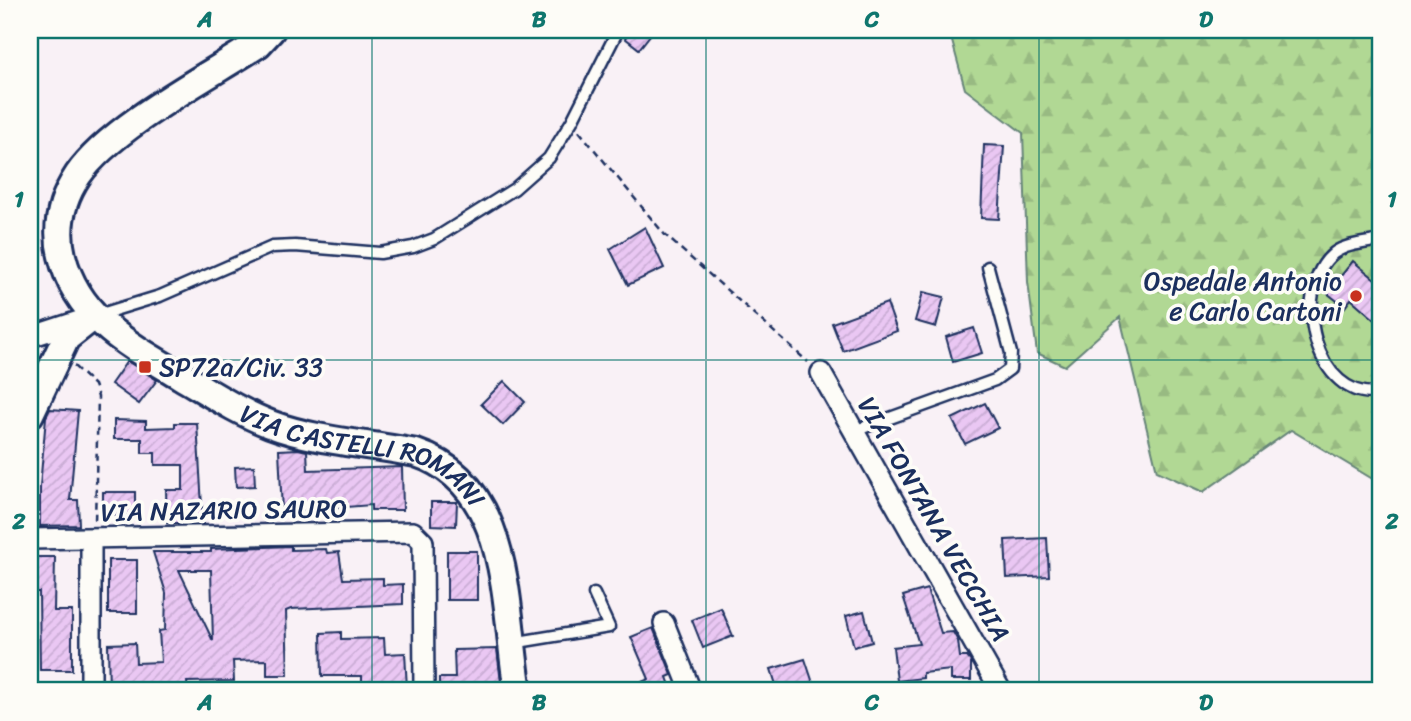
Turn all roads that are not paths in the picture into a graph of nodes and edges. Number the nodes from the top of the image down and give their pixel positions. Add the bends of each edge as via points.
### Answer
1 (271, 30) edge
2 (618, 30) edge
3 (1381, 240) edge
4 (988, 267) dead end
5 (94, 316) junction
6 (30, 337) edge
7 (821, 373) road end
8 (1381, 391) edge
9 (30, 414) edge
10 (854, 431) junction
11 (30, 539) edge
12 (92, 539) junction
13 (594, 594) dead end
14 (664, 623) dead end
15 (512, 643) junction
16 (91, 691) edge
17 (424, 691) edge
18 (518, 691) edge
19 (691, 691) edge
20 (1001, 691) edge

1 - 5 street, VIA CASTELLI ROMANI via 258,44 111,140 75,180 60,220 60,249 74,289
2 - 5 lane via 555,150 498,201 427,242 380,253 272,247 160,296
3 - 8 lane via 1334,254 1312,291 1313,330 1329,369 1340,383 1356,391
4 - 10 lane via 1012,357 1006,374
5 - 6 street
5 - 9 street via 72,330
5 - 15 street, VIA CASTELLI ROMANI via 136,349 272,425 416,453 453,472 481,505 496,541
7 - 10 street, VIA FONTANA VECCHIA
10 - 20 street, VIA FONTANA VECCHIA
11 - 12 street, VIA NAZARIO SAURO
12 - 16 street
12 - 17 street, VIA NAZARIO SAURO via 419,535 423,542
13 - 15 lane via 609,627
14 - 19 street
15 - 18 street, VIA CASTELLI ROMANI

